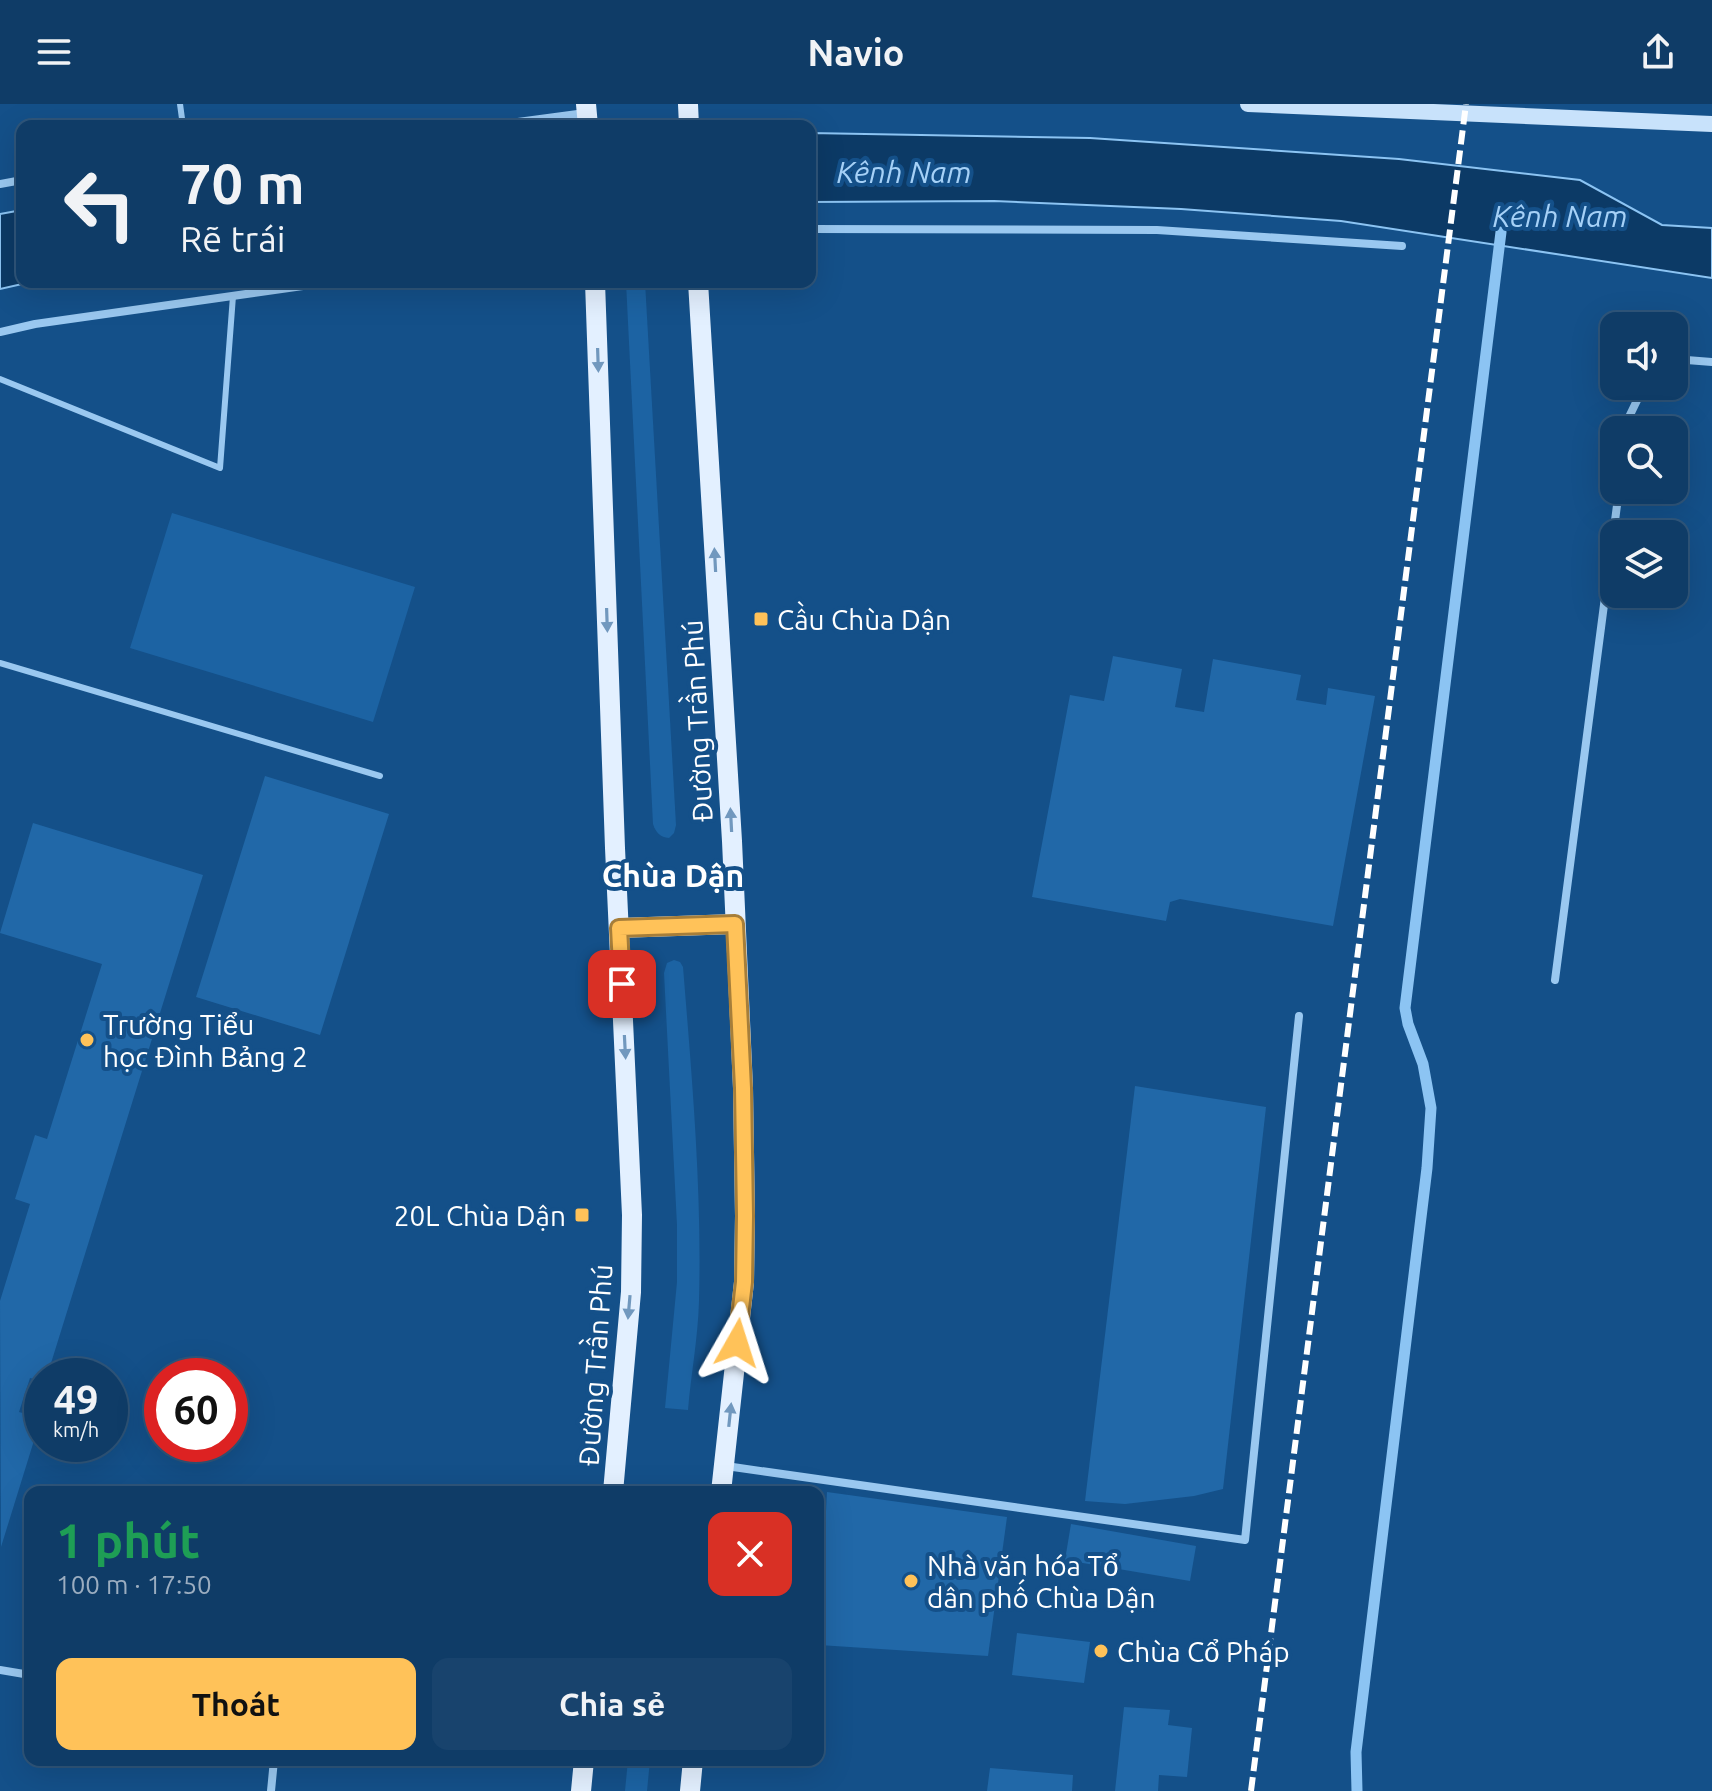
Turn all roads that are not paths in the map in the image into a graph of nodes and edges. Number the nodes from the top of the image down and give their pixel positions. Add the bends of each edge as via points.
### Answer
1 (1248, 104) edge
2 (587, 114) edge
3 (537, 120) edge
4 (1712, 124) edge
5 (816, 229) edge
6 (1402, 246) dead end
7 (289, 288) edge
8 (595, 288) edge
9 (698, 288) edge
10 (233, 296) junction
11 (0, 332) edge
12 (1688, 360) edge
13 (1712, 362) edge
14 (0, 379) edge
15 (1617, 504) edge
16 (0, 663) edge
17 (380, 776) dead end
18 (735, 924) junction
19 (619, 928) junction
20 (1555, 980) dead end
21 (1299, 1016) dead end
22 (725, 1466) junction
23 (614, 1486) edge
24 (722, 1486) edge
25 (0, 1670) edge
26 (24, 1674) edge
27 (273, 1766) edge
28 (583, 1766) edge
29 (692, 1766) edge
30 (271, 1791) edge
31 (581, 1791) edge
32 (690, 1791) edge

1 - 4 main road
2 - 3 street
5 - 6 street via 1157,230
7 - 10 street
8 -> 19 main road, Đường Trần Phú
18 -> 9 main road, Đường Trần Phú
10 - 11 street
10 - 14 lane via 220,468
12 - 13 street
15 - 20 street
16 - 17 lane
18 - 19 main road
22 -> 18 main road, Đường Trần Phú via 745,1229
19 -> 23 main road, Đường Trần Phú via 632,1215 631,1292
21 - 22 street via 1245,1540
22 - 24 main road, Đường Trần Phú
25 - 26 street
27 - 30 street
28 - 31 main road
29 - 32 main road

